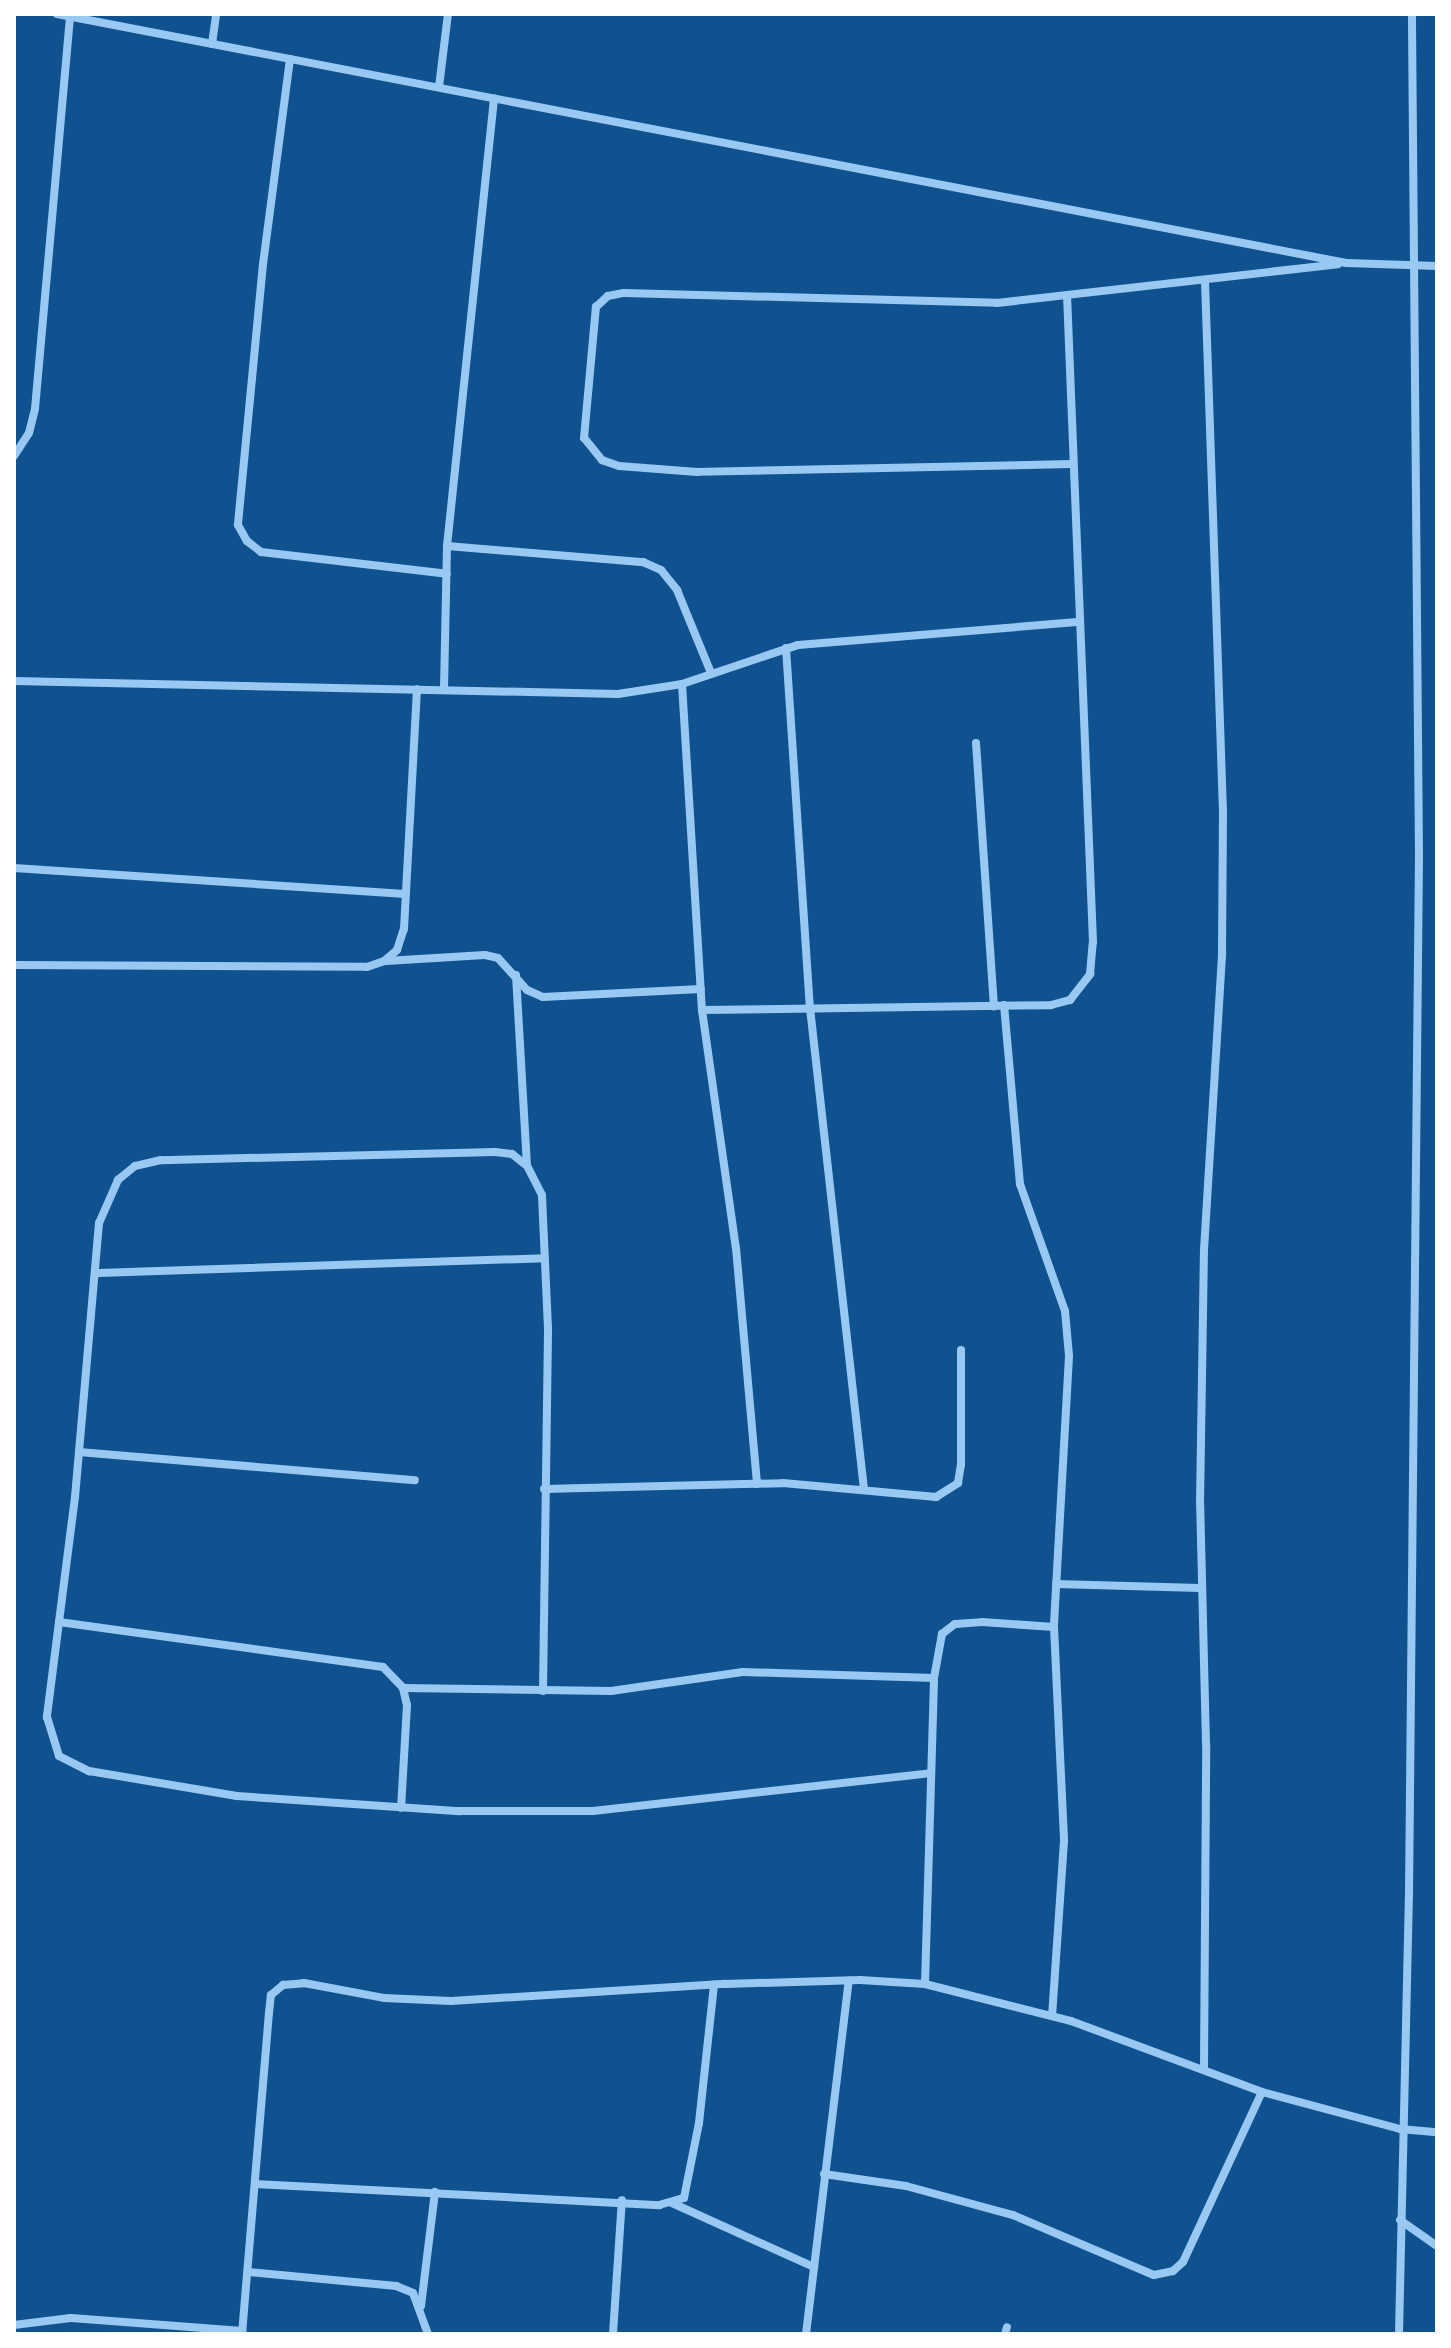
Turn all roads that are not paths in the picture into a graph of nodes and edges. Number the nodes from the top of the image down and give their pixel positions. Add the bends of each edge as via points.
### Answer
1 (57, 14) edge
2 (216, 14) edge
3 (448, 14) edge
4 (1412, 14) edge
5 (70, 17) junction
6 (212, 44) junction
7 (290, 59) junction
8 (439, 87) junction
9 (494, 98) junction
10 (1346, 263) junction
11 (1437, 266) edge
12 (1413, 268) junction
13 (1205, 280) junction
14 (1067, 296) junction
15 (14, 456) edge
16 (1073, 464) junction
17 (447, 546) junction
18 (447, 574) junction
19 (1080, 622) junction
20 (786, 648) junction
21 (711, 673) junction
22 (14, 681) edge
23 (682, 684) junction
24 (417, 689) junction
25 (444, 689) junction
26 (976, 743) dead end
27 (14, 868) edge
28 (405, 894) junction
29 (384, 961) junction
30 (14, 965) edge
31 (516, 975) junction
32 (701, 989) junction
33 (999, 1006) junction
34 (810, 1008) junction
35 (702, 1010) junction
36 (527, 1166) junction
37 (545, 1258) junction
38 (98, 1273) junction
39 (961, 1350) dead end
40 (79, 1452) junction
41 (415, 1480) dead end
42 (757, 1484) junction
43 (864, 1486) junction
44 (544, 1489) junction
45 (1056, 1584) junction
46 (1200, 1588) junction
47 (59, 1622) junction
48 (1054, 1627) junction
49 (934, 1678) junction
50 (403, 1688) junction
51 (543, 1691) junction
52 (931, 1773) junction
53 (401, 1808) junction
54 (849, 1981) junction
55 (925, 1984) junction
56 (714, 1985) junction
57 (1052, 2015) junction
58 (1204, 2067) junction
59 (1262, 2092) junction
60 (1400, 2129) junction
61 (1437, 2132) edge
62 (824, 2174) junction
63 (255, 2184) junction
64 (435, 2192) junction
65 (622, 2200) junction
66 (672, 2203) junction
67 (1400, 2220) junction
68 (1437, 2246) edge
69 (814, 2267) junction
70 (248, 2272) junction
71 (421, 2308) junction
72 (14, 2325) edge
73 (242, 2332) edge
74 (428, 2334) edge
75 (613, 2334) edge
76 (806, 2334) edge
77 (1399, 2334) edge

1 - 5 street
2 - 6 street
3 - 8 street
4 - 12 street
5 - 6 street
5 - 15 street via 35,409 29,433
6 - 7 street
7 - 8 street
7 - 18 street via 261,279 238,525 261,552
8 - 9 street
9 - 10 street
9 - 17 street
10 - 12 street
10 - 13 street
11 - 12 street
12 - 60 street via 1419,873 1409,1895
13 - 14 street
13 - 46 street via 1223,812 1222,953 1204,1250
14 - 16 street
14 - 16 street via 997,303 608,296 596,307 584,438 602,460 619,466 697,472
16 - 19 street
17 - 18 street
17 - 21 street via 643,562 661,570 677,590
18 - 25 street
19 - 20 street
19 - 33 street via 1090,974 1070,1000
20 - 21 street
20 - 34 street
21 - 23 street
22 - 24 street
23 - 25 street via 618,694
23 - 32 street
24 - 25 street
24 - 28 street
26 - 33 street
27 - 28 street
28 - 29 street via 397,950
29 - 30 street via 367,967
29 - 31 street via 485,955 498,958
31 - 32 street via 527,990 543,997
31 - 36 street
32 - 35 street
33 - 34 street
33 - 45 street via 1020,1184 1065,1311 1069,1356
34 - 35 street
34 - 43 street
35 - 42 street via 736,1248
36 - 37 street via 542,1195
36 - 38 street via 512,1154 495,1152 176,1160 135,1166 105,1200
37 - 38 street
37 - 44 street
38 - 40 street
39 - 43 street via 958,1483 936,1497
40 - 41 street
40 - 47 street
42 - 43 street
42 - 44 street
44 - 51 street
45 - 46 street
45 - 48 street
46 - 58 street via 1206,1744
47 - 50 street via 383,1667
47 - 53 street via 47,1717 59,1756 73,1765 237,1796
48 - 49 street via 955,1624 942,1634
48 - 57 street via 1064,1841
49 - 51 street via 743,1672 611,1691
49 - 52 street
50 - 51 street
50 - 53 street via 407,1705
52 - 53 street via 593,1811
52 - 55 street
54 - 55 street
54 - 56 street
54 - 62 street
55 - 57 street
56 - 63 street via 451,2001 283,1985 271,1995
56 - 66 street via 690,2186 684,2198
57 - 58 street
58 - 59 street
59 - 60 street
59 - 62 street via 1183,2262 1173,2271 1154,2275 1013,2215 906,2186
60 - 61 street
60 - 67 street
62 - 69 street
63 - 64 street
63 - 70 street
64 - 65 street
64 - 71 street
65 - 66 street
65 - 75 street
66 - 69 street
67 - 68 street
67 - 77 street
69 - 76 street
70 - 71 street via 396,2286 413,2293
70 - 73 street
71 - 74 street
72 - 73 street via 71,2318

